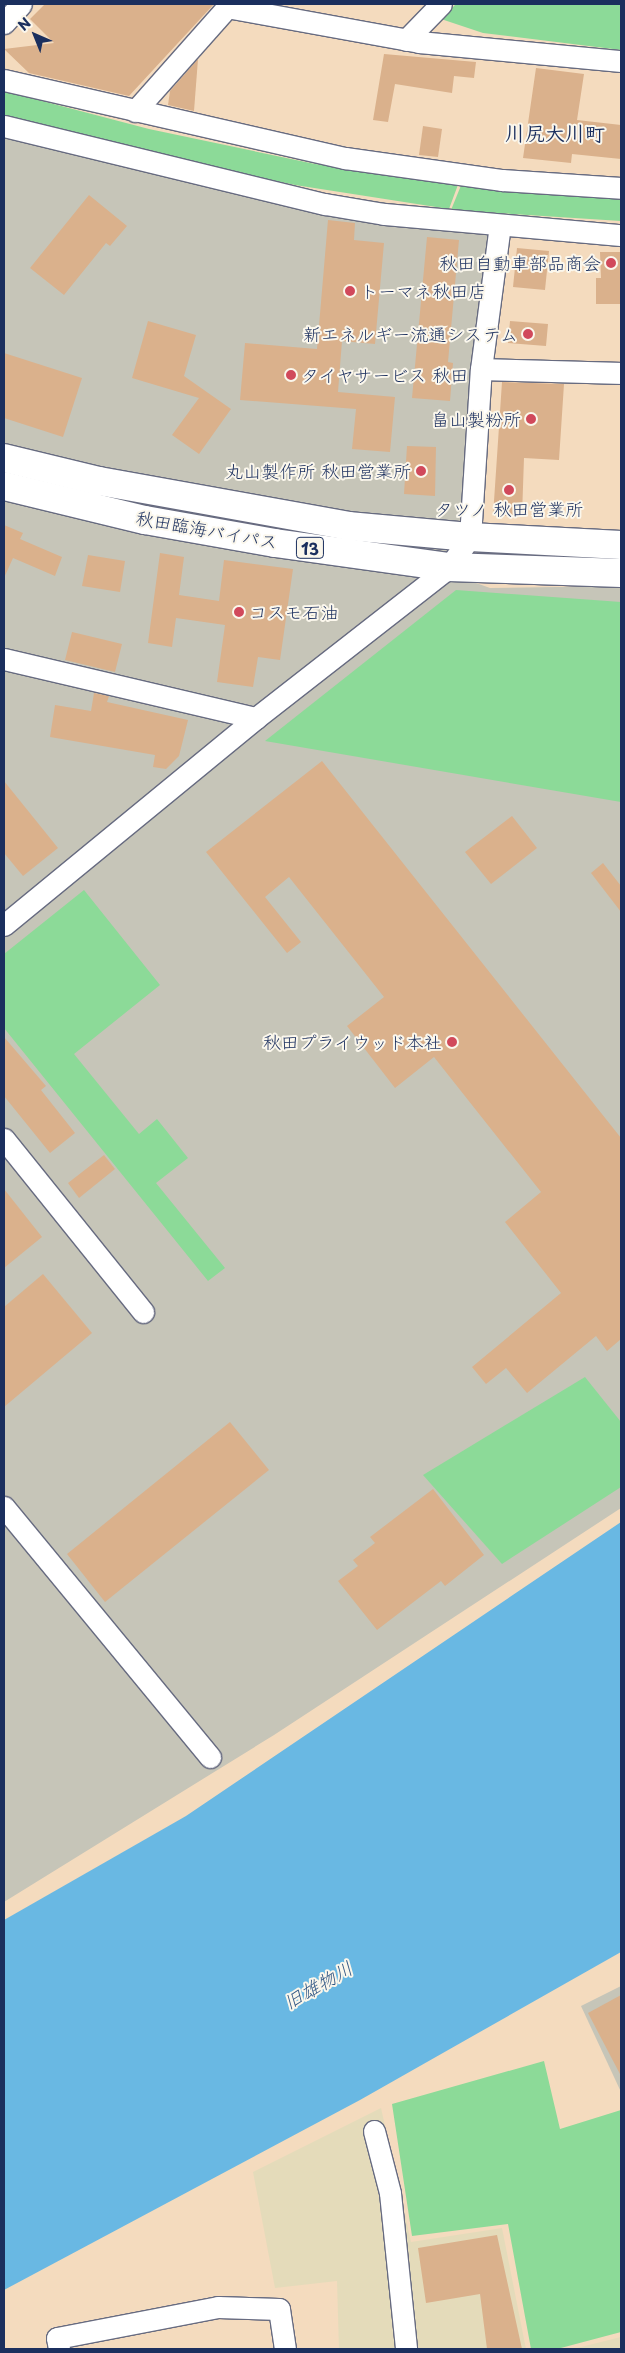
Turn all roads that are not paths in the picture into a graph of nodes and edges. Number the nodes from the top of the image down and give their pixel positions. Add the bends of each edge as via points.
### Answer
1 (21, 4) edge
2 (441, 4) edge
3 (229, 5) edge
4 (4, 23) edge
5 (406, 40) junction
6 (621, 61) edge
7 (4, 80) edge
8 (135, 111) junction
9 (4, 126) edge
10 (621, 188) edge
11 (500, 224) junction
12 (621, 234) edge
13 (481, 369) junction
14 (621, 373) edge
15 (4, 458) edge
16 (4, 486) edge
17 (470, 537) junction
18 (621, 545) edge
19 (449, 567) junction
20 (621, 572) edge
21 (4, 658) edge
22 (256, 718) junction
23 (4, 925) edge
24 (4, 1139) edge
25 (144, 1312) dead end
26 (4, 1507) edge
27 (210, 1757) dead end
28 (374, 2131) dead end
29 (59, 2349) edge
30 (285, 2349) edge
31 (406, 2349) edge

1 - 4 street
2 - 5 street
3 - 5 street
3 - 8 street
5 - 6 street
7 - 8 street
8 - 10 street via 345,158 502,180
9 - 11 street via 202,177 325,204 384,214
11 - 12 street
11 - 13 street
13 - 14 street
13 - 17 street
15 - 17 highway, 秋田臨海バイパス / 13 via 99,481 348,526
16 - 19 highway, 秋田臨海バイパス / 13 via 145,520 275,543
17 - 18 highway, 秋田臨海バイパス / 13
17 - 19 street
19 - 20 highway, 秋田臨海バイパス / 13
19 - 22 street
21 - 22 street
22 - 23 street
24 - 25 street
26 - 27 street
28 - 31 street via 390,2193
29 - 30 street via 57,2338 218,2307 279,2309

